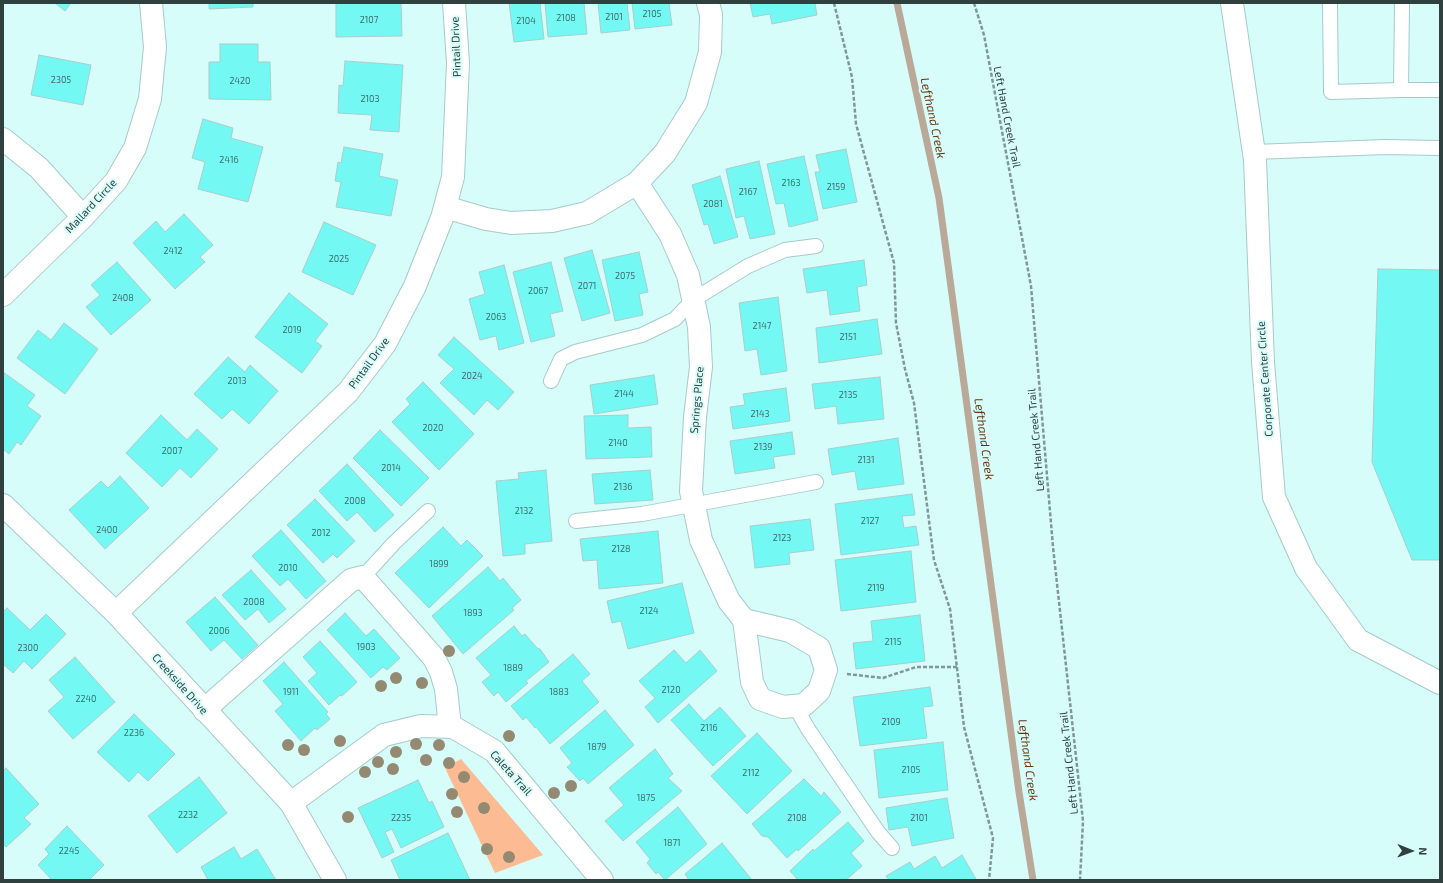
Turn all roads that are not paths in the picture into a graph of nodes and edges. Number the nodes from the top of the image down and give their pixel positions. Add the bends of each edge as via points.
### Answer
1 (151, 3) edge
2 (454, 3) edge
3 (708, 3) edge
4 (1232, 3) edge
5 (1330, 3) edge
6 (1402, 3) edge
7 (1401, 90) junction
8 (1440, 90) edge
9 (3, 139) edge
10 (1440, 148) edge
11 (1254, 152) junction
12 (637, 183) junction
13 (445, 207) junction
14 (83, 217) junction
15 (816, 246) dead end
16 (3, 295) edge
17 (693, 300) junction
18 (551, 381) dead end
19 (816, 482) dead end
20 (3, 505) edge
21 (694, 506) junction
22 (428, 511) dead end
23 (576, 521) dead end
24 (364, 577) junction
25 (116, 613) junction
26 (744, 620) junction
27 (1440, 683) edge
28 (795, 706) junction
29 (204, 710) junction
30 (450, 727) junction
31 (291, 803) junction
32 (892, 848) dead end
33 (335, 880) edge
34 (602, 880) edge

1 - 14 street, Mallard Circle via 155,47 150,99 135,148 116,181
2 - 13 street, Pintail Drive via 458,63 453,177
3 - 12 street via 710,52 696,103 665,153
4 - 11 street, Corporate Center Circle
5 - 7 lane via 1331,92
6 - 7 lane
7 - 8 lane
9 - 14 street via 39,168
10 - 11 lane via 1385,147
11 - 27 street, Corporate Center Circle via 1263,362 1274,497 1306,568 1358,640
12 - 13 street via 587,213 552,221 511,223 486,219
12 - 17 street, Springs Place via 670,234 688,275
13 - 25 street, Pintail Drive via 415,286 385,344 348,392
14 - 16 street, Mallard Circle
15 - 17 lane via 784,250 748,266
17 - 18 lane via 675,319 642,336 576,352 561,359
17 - 21 street, Springs Place via 699,327 701,367 691,491
19 - 21 lane
20 - 25 street, Creekside Drive
21 - 23 lane
21 - 26 street, Springs Place via 701,540 729,601
22 - 24 lane via 394,543
24 - 29 street via 351,580
24 - 30 street via 434,658 446,688
25 - 29 street, Creekside Drive
26 - 28 street via 752,682 760,699 783,707
26 - 28 street via 790,631 819,648 826,670 819,691 804,705
28 - 32 lane via 878,832
29 - 31 street, Creekside Drive
30 - 31 street, Caleta Trail via 421,726 384,735
30 - 34 street, Caleta Trail via 494,752
31 - 33 street, Creekside Drive

